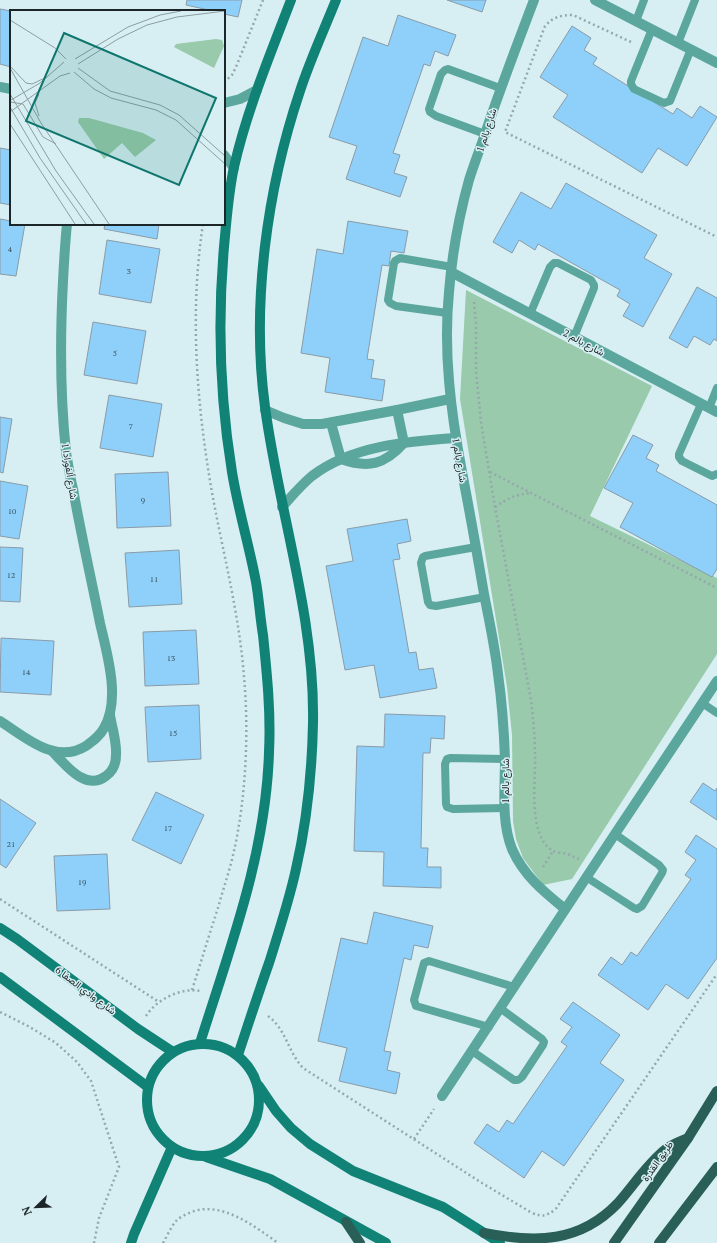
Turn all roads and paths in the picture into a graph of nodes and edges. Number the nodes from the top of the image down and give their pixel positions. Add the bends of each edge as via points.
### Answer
1 (262, 0) edge
2 (291, 0) edge
3 (336, 0) edge
4 (534, 0) edge
5 (595, 0) edge
6 (644, 0) edge
7 (695, 0) edge
8 (636, 20) junction
9 (652, 29) junction
10 (678, 42) junction
11 (644, 48) junction
12 (691, 49) junction
13 (717, 63) edge
14 (225, 81) edge
15 (0, 88) edge
16 (500, 88) junction
17 (10, 89) edge
18 (257, 90) junction
19 (225, 103) edge
20 (485, 134) junction
21 (225, 157) edge
22 (234, 168) junction
23 (67, 225) edge
24 (203, 225) edge
25 (717, 237) edge
26 (451, 269) junction
27 (467, 281) junction
28 (447, 313) junction
29 (530, 314) junction
30 (574, 337) junction
31 (717, 388) edge
32 (450, 399) junction
33 (709, 408) edge
34 (265, 410) junction
35 (398, 410) junction
36 (331, 423) junction
37 (456, 438) junction
38 (404, 443) junction
39 (341, 460) junction
40 (490, 472) junction
41 (717, 474) edge
42 (531, 493) junction
43 (282, 507) junction
44 (495, 507) junction
45 (476, 547) junction
46 (717, 588) edge
47 (485, 597) junction
48 (717, 681) edge
49 (702, 703) junction
50 (717, 713) edge
51 (110, 715) junction
52 (0, 721) edge
53 (52, 751) junction
54 (505, 758) junction
55 (505, 808) junction
56 (615, 834) junction
57 (593, 867) junction
58 (586, 877) junction
59 (0, 899) edge
60 (565, 909) junction
61 (0, 928) edge
62 (717, 974) edge
63 (0, 978) edge
64 (514, 987) junction
65 (192, 990) junction
66 (216, 994) junction
67 (159, 1002) junction
68 (254, 1007) junction
69 (500, 1008) junction
70 (0, 1012) edge
71 (488, 1028) junction
72 (138, 1029) junction
73 (200, 1043) junction
74 (472, 1051) junction
75 (173, 1052) junction
76 (238, 1055) junction
77 (256, 1081) junction
78 (148, 1087) junction
79 (717, 1091) edge
80 (442, 1096) joint
81 (688, 1138) junction
82 (414, 1139) junction
83 (172, 1147) junction
84 (203, 1156) junction
85 (717, 1167) edge
86 (346, 1222) junction
87 (484, 1233) junction
88 (94, 1243) edge
89 (131, 1243) edge
90 (163, 1243) edge
91 (278, 1243) edge
92 (360, 1243) edge
93 (386, 1243) edge
94 (500, 1243) edge
95 (614, 1243) edge
96 (659, 1243) edge

1 - 14 path via 236,67
2 - 18 street
3 - 34 street via 301,89 286,136 269,211 260,321 261,376
4 - 16 street, شارع بالم 1
5 - 8 street
6 - 8 lane
7 - 10 lane
8 - 9 street
9 - 10 street
9 - 11 lane
10 - 12 street
11 - 12 lane via 631,84 634,89 664,102 672,98
11 - 25 path via 573,15 550,20 545,26 506,132
12 - 13 street
15 - 17 street
16 - 20 street, شارع بالم 1
16 - 20 lane via 448,69 441,74 429,109 433,115
18 - 19 street via 240,99
18 - 22 street
20 - 26 street, شارع بالم 1 via 469,180
21 - 22 street
22 - 66 street via 223,258 220,366 232,474 256,582 270,715 267,791 262,828 245,902
23 - 51 street, شارع ألفورادا 1 via 61,323 61,386 66,453 110,671
24 - 65 path via 197,294 196,350 210,481 240,635 244,678 245,767 234,852
26 - 27 street, شارع بالم 2
26 - 28 street, شارع بالم 1
26 - 28 lane via 397,259 394,263 388,300 396,306
27 - 29 street, شارع بالم 2
27 - 40 path via 475,307 478,396
28 - 32 street, شارع بالم 1
29 - 30 street, شارع بالم 2
29 - 30 lane via 554,263 591,280 594,288
30 - 33 street, شارع بالم 2
31 - 33 lane
32 - 35 street
32 - 37 street, شارع بالم 1
33 - 41 lane via 679,457 712,476
34 - 36 street via 303,424
34 - 43 street
35 - 36 street
35 - 38 street
36 - 39 street
37 - 38 street
37 - 45 street, شارع بالم 1
38 - 39 street via 365,451
38 - 39 street via 383,461 355,464
39 - 43 street via 313,476
40 - 42 path
40 - 44 path
42 - 44 path via 512,496
42 - 46 path
43 - 68 street via 306,625 312,680 313,722 305,819 297,868
44 - 57 path via 531,700 536,756 536,824 545,843 553,851 567,854
45 - 47 street, شارع بالم 1
45 - 47 lane via 423,557 421,563 428,602 436,606
47 - 54 street, شارع بالم 1 via 498,672
48 - 49 street
49 - 50 lane
49 - 56 street
51 - 53 street, شارع ألفورادا 1 via 104,729 94,740 81,748 67,752
51 - 53 street, شارع ألفورادا 1 via 116,746 115,766 103,778 85,780 76,775
52 - 53 street, شارع ألفورادا 1 via 40,747
54 - 55 street, شارع بالم 1
54 - 55 lane via 450,758 445,764 447,807
55 - 60 street, شارع بالم 1 via 508,835 517,860 533,882
56 - 57 street
56 - 58 lane via 661,867 662,873 642,906 634,908
57 - 58 street
58 - 60 street
59 - 67 path
60 - 64 street
61 - 72 street, شارع وادي الصفا 6
62 - 82 path via 555,1210 547,1215 532,1213 509,1200
63 - 78 street
64 - 69 street
64 - 71 lane via 429,961 424,963 414,1000 416,1006
65 - 66 path
65 - 67 path
66 - 73 street
67 - 72 path
68 - 76 street
68 - 82 path via 277,1023 296,1061 303,1068
69 - 71 street
69 - 74 lane via 542,1039 543,1045 520,1080 514,1080
70 - 88 path via 56,1043 77,1062 91,1081 119,1167 99,1218
71 - 74 street
72 - 75 street, شارع وادي الصفا 6
73 - 75 street
73 - 76 street via 220,1046
74 - 80 street
75 - 78 street via 154,1071
76 - 77 street
77 - 84 street via 259,1095 258,1110 254,1124 246,1137 235,1147
77 - 87 street via 276,1111 310,1144 353,1171 442,1207
78 - 83 street via 146,1104 150,1121 159,1136
79 - 81 main road, طريق القدرة
80 - 82 path
81 - 87 main road via 668,1148 654,1160 607,1215 571,1236 548,1240 524,1240
81 - 95 main road, طريق القدرة
83 - 84 street via 183,1153
83 - 89 street
84 - 86 street via 270,1179
85 - 96 main road
86 - 92 main road
86 - 93 street
87 - 94 street
90 - 91 path via 176,1222 184,1215 204,1209 225,1211

